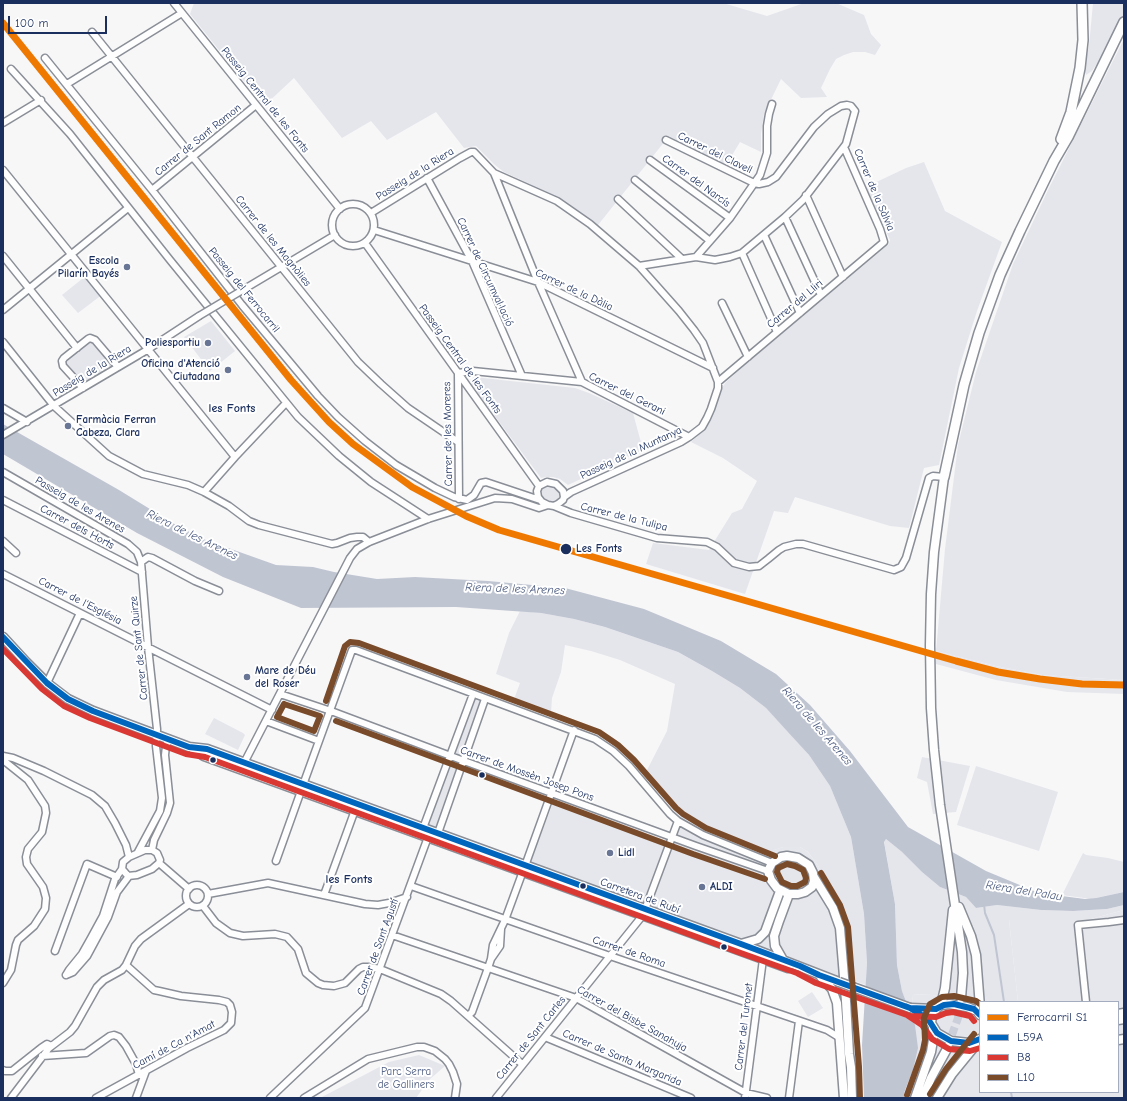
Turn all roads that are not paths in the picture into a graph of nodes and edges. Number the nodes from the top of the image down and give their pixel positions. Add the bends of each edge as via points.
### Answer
1 (174, 3) edge
2 (1082, 3) edge
3 (182, 13) junction
4 (1123, 25) edge
5 (92, 32) dead end
6 (112, 56) junction
7 (45, 58) dead end
8 (12, 69) dead end
9 (67, 84) junction
10 (41, 100) junction
11 (772, 104) dead end
12 (256, 105) junction
13 (3, 123) edge
14 (666, 140) dead end
15 (844, 147) junction
16 (192, 157) junction
17 (650, 160) dead end
18 (1054, 161) junction
19 (3, 170) edge
20 (494, 173) junction
21 (427, 178) junction
22 (635, 180) dead end
23 (754, 184) junction
24 (152, 190) junction
25 (806, 195) junction
26 (618, 199) dead end
27 (128, 208) junction
28 (340, 209) junction
29 (371, 213) junction
30 (785, 217) junction
31 (730, 218) junction
32 (374, 230) junction
33 (335, 235) junction
34 (764, 235) junction
35 (710, 241) junction
36 (884, 242) joint
37 (365, 243) junction
38 (742, 253) junction
39 (71, 255) junction
40 (3, 256) edge
41 (696, 257) junction
42 (682, 259) junction
43 (472, 261) junction
44 (639, 266) junction
45 (281, 267) junction
46 (844, 277) junction
47 (538, 282) junction
48 (29, 289) junction
49 (821, 296) junction
50 (722, 304) dead end
51 (3, 310) edge
52 (800, 313) junction
53 (777, 332) junction
54 (3, 342) edge
55 (76, 348) junction
56 (147, 350) junction
57 (748, 357) junction
58 (118, 367) junction
59 (713, 368) junction
60 (458, 373) junction
61 (522, 376) junction
62 (582, 382) junction
63 (718, 382) junction
64 (83, 388) junction
65 (286, 403) junction
66 (54, 406) junction
67 (3, 408) edge
68 (27, 422) junction
69 (3, 436) edge
70 (689, 436) junction
71 (458, 442) junction
72 (235, 457) junction
73 (3, 472) edge
74 (944, 477) junction
75 (539, 486) junction
76 (204, 492) junction
77 (564, 497) junction
78 (460, 499) junction
79 (3, 500) edge
80 (540, 500) junction
81 (551, 505) junction
82 (428, 519) junction
83 (3, 541) edge
84 (369, 542) junction
85 (16, 553) dead end
86 (142, 561) junction
87 (142, 572) junction
88 (3, 574) edge
89 (219, 591) dead end
90 (80, 613) junction
91 (3, 637) edge
92 (148, 647) junction
93 (47, 683) junction
94 (280, 694) junction
95 (473, 694) junction
96 (486, 699) junction
97 (272, 710) junction
98 (331, 711) junction
99 (266, 721) junction
100 (574, 730) junction
101 (157, 735) junction
102 (169, 739) junction
103 (319, 741) junction
104 (3, 756) edge
105 (450, 756) junction
106 (3, 760) edge
107 (464, 761) junction
108 (243, 766) junction
109 (302, 788) junction
110 (551, 793) junction
111 (355, 810) junction
112 (678, 820) junction
113 (429, 835) junction
114 (672, 837) junction
115 (152, 850) junction
116 (138, 852) junction
117 (129, 857) junction
118 (276, 861) dead end
119 (772, 862) junction
120 (159, 863) junction
121 (524, 868) junction
122 (122, 869) junction
123 (768, 871) junction
124 (129, 876) junction
125 (117, 877) junction
126 (814, 877) junction
127 (411, 886) junction
128 (190, 889) junction
129 (780, 891) junction
130 (805, 892) junction
131 (208, 894) junction
132 (789, 894) junction
133 (954, 894) junction
134 (324, 895) junction
135 (407, 896) junction
136 (827, 898) junction
137 (189, 904) junction
138 (203, 906) junction
139 (644, 912) junction
140 (505, 920) junction
141 (1124, 920) edge
142 (959, 924) junction
143 (392, 935) junction
144 (741, 944) junction
145 (55, 951) dead end
146 (610, 956) junction
147 (763, 959) junction
148 (786, 961) junction
149 (126, 965) junction
150 (488, 968) junction
151 (380, 969) junction
152 (810, 972) junction
153 (819, 975) junction
154 (3, 983) edge
155 (576, 998) junction
156 (962, 998) tunnel mouth
157 (980, 1001) edge
158 (1086, 1001) edge
159 (756, 1007) junction
160 (939, 1007) junction
161 (910, 1008) junction
162 (979, 1014) edge
163 (468, 1016) junction
164 (799, 1021) junction
165 (932, 1025) junction
166 (545, 1037) junction
167 (840, 1038) junction
168 (979, 1039) edge
169 (51, 1046) junction
170 (948, 1047) tunnel mouth
171 (849, 1054) junction
172 (42, 1056) junction
173 (943, 1058) junction
174 (522, 1064) junction
175 (3, 1070) edge
176 (146, 1071) junction
177 (139, 1075) junction
178 (746, 1096) edge
179 (12, 1098) edge
180 (96, 1098) edge
181 (136, 1098) edge
182 (270, 1098) edge
183 (304, 1098) edge
184 (455, 1098) edge
185 (496, 1098) edge
186 (691, 1098) edge
187 (767, 1098) edge
188 (789, 1098) edge
189 (844, 1098) edge
190 (847, 1098) edge
191 (852, 1098) edge
192 (915, 1098) edge
193 (923, 1098) edge
194 (928, 1098) edge
195 (937, 1098) edge

1 - 3 street, Passeig Central de les Fonts
2 - 18 highway via 1083,40 1080,68 1071,112
3 - 6 street
3 - 12 street, Passeig Central de les Fonts
4 - 18 highway
5 - 6 street, Carrer de les Magnòlies
6 - 9 street
6 - 16 street, Carrer de les Magnòlies
7 - 9 street, Passeig del Ferrocarril
8 - 10 street
9 - 24 street, Passeig del Ferrocarril
10 - 13 street
10 - 27 street
11 - 23 street via 768,114 767,153 764,166
12 - 16 street, Carrer de Sant Ramon
12 - 28 street, Passeig Central de les Fonts
14 - 23 street, Carrer del Clavell
15 - 23 street via 855,111 847,105 834,109 817,124 776,177 764,183
15 - 25 street
15 - 36 street, Carrer de la Sàlvia
16 - 24 street, Carrer de Sant Ramon
16 - 45 street, Carrer de les Magnòlies
17 - 31 street, Carrer del Narcís
18 - 74 highway via 988,305 964,385
19 - 39 street
20 - 21 street, Passeig de la Riera via 479,156 471,152
20 - 44 street via 556,201 590,224
20 - 47 street
21 - 29 street, Passeig de la Riera
21 - 43 street, Carrer de Circumval·lació
22 - 35 street
23 - 31 street
24 - 78 street, Passeig del Ferrocarril via 242,305 338,417 396,464 435,488
25 - 30 street
25 - 46 street
26 - 42 street
27 - 39 street
27 - 65 street
28 - 29 street via 354,204 365,207
28 - 33 street via 333,219
29 - 32 street via 375,222
30 - 34 street
30 - 49 street
31 - 35 street
32 - 37 street
32 - 43 street, Carrer de la Dàlia
33 - 37 street via 340,242 350,246
33 - 45 street, Passeig de la Riera
34 - 38 street
34 - 52 street
35 - 41 street
36 - 46 street, Carrer del Lliri
37 - 60 street, Passeig Central de les Fonts
38 - 41 street via 715,260
38 - 53 street
39 - 48 street
39 - 56 street
40 - 48 street
41 - 42 street
42 - 44 street
43 - 47 street, Carrer de la Dàlia
43 - 61 street, Carrer de Circumval·lació
44 - 59 street via 694,330
45 - 56 street, Passeig de la Riera, bridge
45 - 71 street, Carrer de les Magnòlies via 341,342 381,384 408,408
46 - 49 street, Carrer del Lliri
47 - 59 street, Carrer de la Dàlia
47 - 62 street
48 - 51 street
48 - 55 street
49 - 52 street, Carrer del Lliri
50 - 57 street
52 - 53 street, Carrer del Lliri
53 - 57 street, Carrer del Lliri
54 - 66 street
55 - 58 street via 92,338
55 - 64 street via 64,358 62,364
56 - 58 street, Passeig de la Riera
56 - 72 street
57 - 63 street, Carrer del Lliri
58 - 64 street, Passeig de la Riera
59 - 63 street
60 - 61 street, Carrer del Gerani via 473,371
60 - 71 street, Carrer de les Moreres
60 - 75 street, Passeig Central de les Fonts
61 - 62 street, Carrer del Gerani
62 - 70 street, Carrer del Gerani
63 - 70 street, Passeig de la Muntanya via 707,418 702,426
64 - 66 street, Passeig de la Riera
65 - 72 street
65 - 82 street via 339,456 371,482
66 - 68 street, Passeig de la Riera
66 - 76 street via 109,456 143,474 188,485
67 - 68 street
68 - 69 street, Passeig de la Riera
70 - 77 street, Passeig de la Muntanya
71 - 78 street, Carrer de les Moreres
72 - 76 street
73 - 86 street, Passeig de les Arenes via 128,544
74 - 81 street, Carrer de la Tulipa via 928,478 906,558 897,569 803,544 784,547 759,566 749,567 734,563 717,547 707,542 657,538
74 - 133 main road via 931,587 930,663 934,750
75 - 77 street via 547,482 556,484 563,491
75 - 80 street via 537,492
76 - 84 street via 259,525 335,544 357,537 363,537
77 - 81 street via 560,502
78 - 80 street, Carrer de les Moreres via 471,498 481,483 486,482
79 - 87 street, Carrer dels Horts
80 - 81 street
81 - 82 street via 539,508 512,499 495,498
82 - 84 street
83 - 85 street
84 - 94 street via 357,549 350,558
86 - 87 street, Carrer de Sant Quirze
86 - 89 street via 148,557 152,558
87 - 92 street, Carrer de Sant Quirze
88 - 90 street, Carrer de l'Església
90 - 92 street, Carrer de l'Església
90 - 93 street
91 - 93 main road
92 - 97 street, Carrer de l'Església
92 - 101 street, Carrer de Sant Quirze
93 - 101 main road via 80,706
94 - 97 street
94 - 98 street, Carrer de Mossèn Josep Pons
95 - 96 street
95 - 98 street via 352,650
95 - 105 street
96 - 100 street
96 - 107 street
97 - 99 street
98 - 103 street
98 - 105 street, Carrer de Mossèn Josep Pons
99 - 103 street
99 - 108 street
100 - 110 street
100 - 112 street via 595,739 613,751
101 - 102 main road
101 - 116 street, Carrer de Sant Quirze via 161,805
102 - 108 main road via 189,747 207,750
102 - 115 street via 165,755 170,803
103 - 109 street
104 - 117 street via 44,771 92,795 105,806 126,845
105 - 107 street, Carrer de Mossèn Josep Pons
105 - 113 street
106 - 154 street via 28,780 45,806 42,832 28,849 26,857 27,864 44,887 46,898 45,909 34,926 18,940 11,970
107 - 110 street, Carrer de Mossèn Josep Pons
107 - 113 street
108 - 109 main road
109 - 111 main road
109 - 113 main road
109 - 118 street
110 - 114 street, Carrer de Mossèn Josep Pons
110 - 121 street
111 - 113 main road
111 - 134 street
112 - 114 street, Carrer de Sant Carles
112 - 119 street via 703,834
113 - 121 main road, Carretera de Rubí
113 - 127 street, Carrer de Sant Agustí
114 - 123 street, Carrer de Mossèn Josep Pons
114 - 139 street, Carrer de Sant Carles
115 - 116 street
115 - 120 street via 159,856
116 - 117 street
117 - 122 street via 123,862
119 - 123 main road
119 - 126 main road via 780,857 798,858 809,865
120 - 124 street via 152,869
120 - 128 street
121 - 139 main road, Carretera de Rubí
121 - 140 street
122 - 124 street
122 - 125 street
123 - 129 main road via 771,880
124 - 125 street via 117,892 108,917 87,956 73,972 66,975 82,954 103,916
125 - 145 street via 87,864
126 - 130 main road via 812,887
126 - 136 main road
127 - 135 street, Carrer de Sant Agustí
127 - 140 street, Carrer de Roma
128 - 131 street via 195,886 202,887
128 - 137 street via 187,898
129 - 132 main road
129 - 144 main road via 765,932 758,939
130 - 132 main road
130 - 136 main road via 817,893
131 - 134 street via 268,883
131 - 138 street
132 - 148 main road via 774,936 775,946
133 - 142 main road
133 - 142 main road
134 - 135 street via 378,905
135 - 143 street, Carrer de Sant Agustí
136 - 171 main road via 840,928
137 - 138 street via 194,907
137 - 149 street via 138,942
138 - 151 street via 216,923 230,933 242,936 275,934 287,937 298,949 306,973 323,985 345,983 359,968
139 - 144 main road, Carretera de Rubí
139 - 146 street, Carrer de Sant Carles
139 - 147 main road, Carretera de Rubí
140 - 146 street, Carrer de Roma
140 - 150 street via 501,929 500,946
141 - 158 street via 1078,925
142 - 156 main road via 963,963
142 - 157 main road via 976,955
142 - 160 main road via 948,958 945,988
143 - 150 street, Carrer del Bisbe Sanahuja
143 - 151 street, Carrer de Sant Agustí
144 - 148 main road, Carretera de Rubí
146 - 155 street, Carrer de Sant Carles
146 - 159 street, Carrer de Roma
147 - 148 main road
147 - 152 main road, Carretera de Rubí via 791,969
147 - 159 street, Carrer del Turonet
148 - 152 main road, Carretera de Rubí
149 - 169 street via 96,987 75,1026
149 - 176 street, Camí de Ca n'Amat via 154,990 224,1001 230,1005 232,1012 232,1019 227,1028
150 - 155 street, Carrer del Bisbe Sanahuja
150 - 163 street via 472,1012
151 - 163 street via 441,994
151 - 182 street, Carrer de Sant Agustí via 365,1008
152 - 153 main road, Carretera de Rubí
153 - 161 main road, Carretera de Rubí, bridge
153 - 167 main road via 829,986 838,1003
155 - 166 street, Carrer de Sant Carles
155 - 178 street, Carrer del Bisbe Sanahuja
159 - 164 street, Carrer de Roma
159 - 178 street, Carrer del Turonet
160 - 161 main road
160 - 162 main road via 949,1004 960,1005 974,1009
160 - 165 main road via 934,1013
161 - 165 main road via 923,1015
163 - 174 street
164 - 167 street, Carrer de Roma via 827,1030
164 - 188 street
165 - 168 main road via 938,1033 951,1040 969,1043
165 - 192 main road via 931,1052
166 - 174 street, Carrer de Sant Carles
166 - 186 street, Carrer de Santa Margarida
167 - 189 main road
168 - 195 main road
169 - 172 street
169 - 175 street via 47,1044 40,1048 12,1071
170 - 173 main road
171 - 190 main road
171 - 191 main road
172 - 177 street via 86,1053 114,1035 126,1046
172 - 179 street
173 - 193 main road
173 - 194 main road
174 - 185 street, Carrer de Sant Carles
176 - 177 street, Camí de Ca n'Amat
176 - 181 street
177 - 180 street, Camí de Ca n'Amat
178 - 187 street, Carrer del Bisbe Sanahuja
183 - 184 street via 368,1059 424,1047 445,1059 453,1072 458,1084

